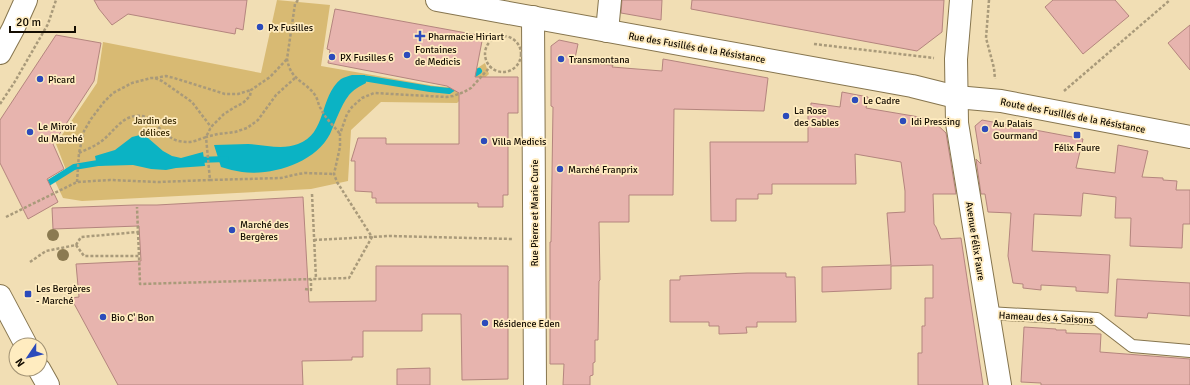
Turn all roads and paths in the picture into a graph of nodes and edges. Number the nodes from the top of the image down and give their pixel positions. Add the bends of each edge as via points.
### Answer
1 (26, 0) edge
2 (56, 0) edge
3 (298, 0) edge
4 (437, 0) edge
5 (610, 0) edge
6 (961, 0) edge
7 (990, 0) edge
8 (1170, 0) edge
9 (533, 17) junction
10 (607, 31) junction
11 (813, 44) dead end
12 (0, 53) edge
13 (937, 58) dead end
14 (287, 59) junction
15 (491, 66) junction
16 (155, 78) junction
17 (295, 78) junction
18 (995, 81) dead end
19 (251, 90) junction
20 (956, 97) junction
21 (0, 104) edge
22 (1043, 110) junction
23 (211, 127) junction
24 (340, 134) junction
25 (206, 137) junction
26 (1190, 137) edge
27 (79, 153) junction
28 (334, 174) junction
29 (210, 180) junction
30 (77, 182) junction
31 (312, 194) dead end
32 (137, 207) dead end
33 (6, 217) dead end
34 (138, 232) junction
35 (372, 238) junction
36 (534, 239) junction
37 (314, 240) junction
38 (76, 245) junction
39 (139, 256) junction
40 (30, 262) dead end
41 (311, 279) junction
42 (316, 279) junction
43 (305, 290) dead end
44 (0, 296) edge
45 (988, 313) junction
46 (22, 337) edge
47 (1190, 352) edge
48 (535, 385) edge
49 (1000, 385) edge

1 - 12 main road
2 - 21 path via 48,24
3 - 14 path via 295,4
4 - 9 main road, Rue des Fusillés de la Résistance
5 - 10 main road
6 - 20 main road, Avenue Félix Faure
7 - 18 path via 986,38
8 - 22 path
9 - 10 main road, Rue des Fusillés de la Résistance
9 - 36 main road, Rue Pierre et Marie Curie
10 - 20 main road, Rue des Fusillés de la Résistance via 912,86
11 - 13 path
14 - 17 path
14 - 19 path
15 - 15 path via 505,72 519,63 520,46 512,37 500,36 490,42 486,59
15 - 24 path via 471,88 459,95 446,97 374,92 352,107
16 - 19 path via 166,76 225,94
16 - 23 path via 192,102
16 - 27 path via 123,87 104,102 84,131
17 - 24 path via 316,96 321,110
17 - 25 path via 276,95 258,120 247,128
19 - 23 path via 250,96 243,103 224,114
20 - 22 main road, Route des Fusillés de la Résistance
20 - 45 main road, Avenue Félix Faure via 957,123
22 - 26 main road, Route des Fusillés de la Résistance
23 - 25 path
24 - 28 path
25 - 27 path via 193,142 176,140 148,117 136,115 121,121 103,140
25 - 29 path
27 - 30 path
28 - 29 path via 305,173 281,178
28 - 35 path
29 - 30 path
30 - 33 path
31 - 37 path
32 - 34 path
34 - 38 path via 81,237
34 - 39 path
35 - 36 path via 389,236
35 - 37 path
35 - 42 path via 348,278
36 - 48 main road, Rue Pierre et Marie Curie
37 - 42 path
38 - 39 path via 84,256
38 - 40 path via 46,251
39 - 41 path via 140,284
41 - 42 path
41 - 43 path via 311,290
44 - 46 main road
45 - 47 lane, Hameau des 4 Saisons via 1097,319 1132,346
45 - 49 main road, Avenue Félix Faure

